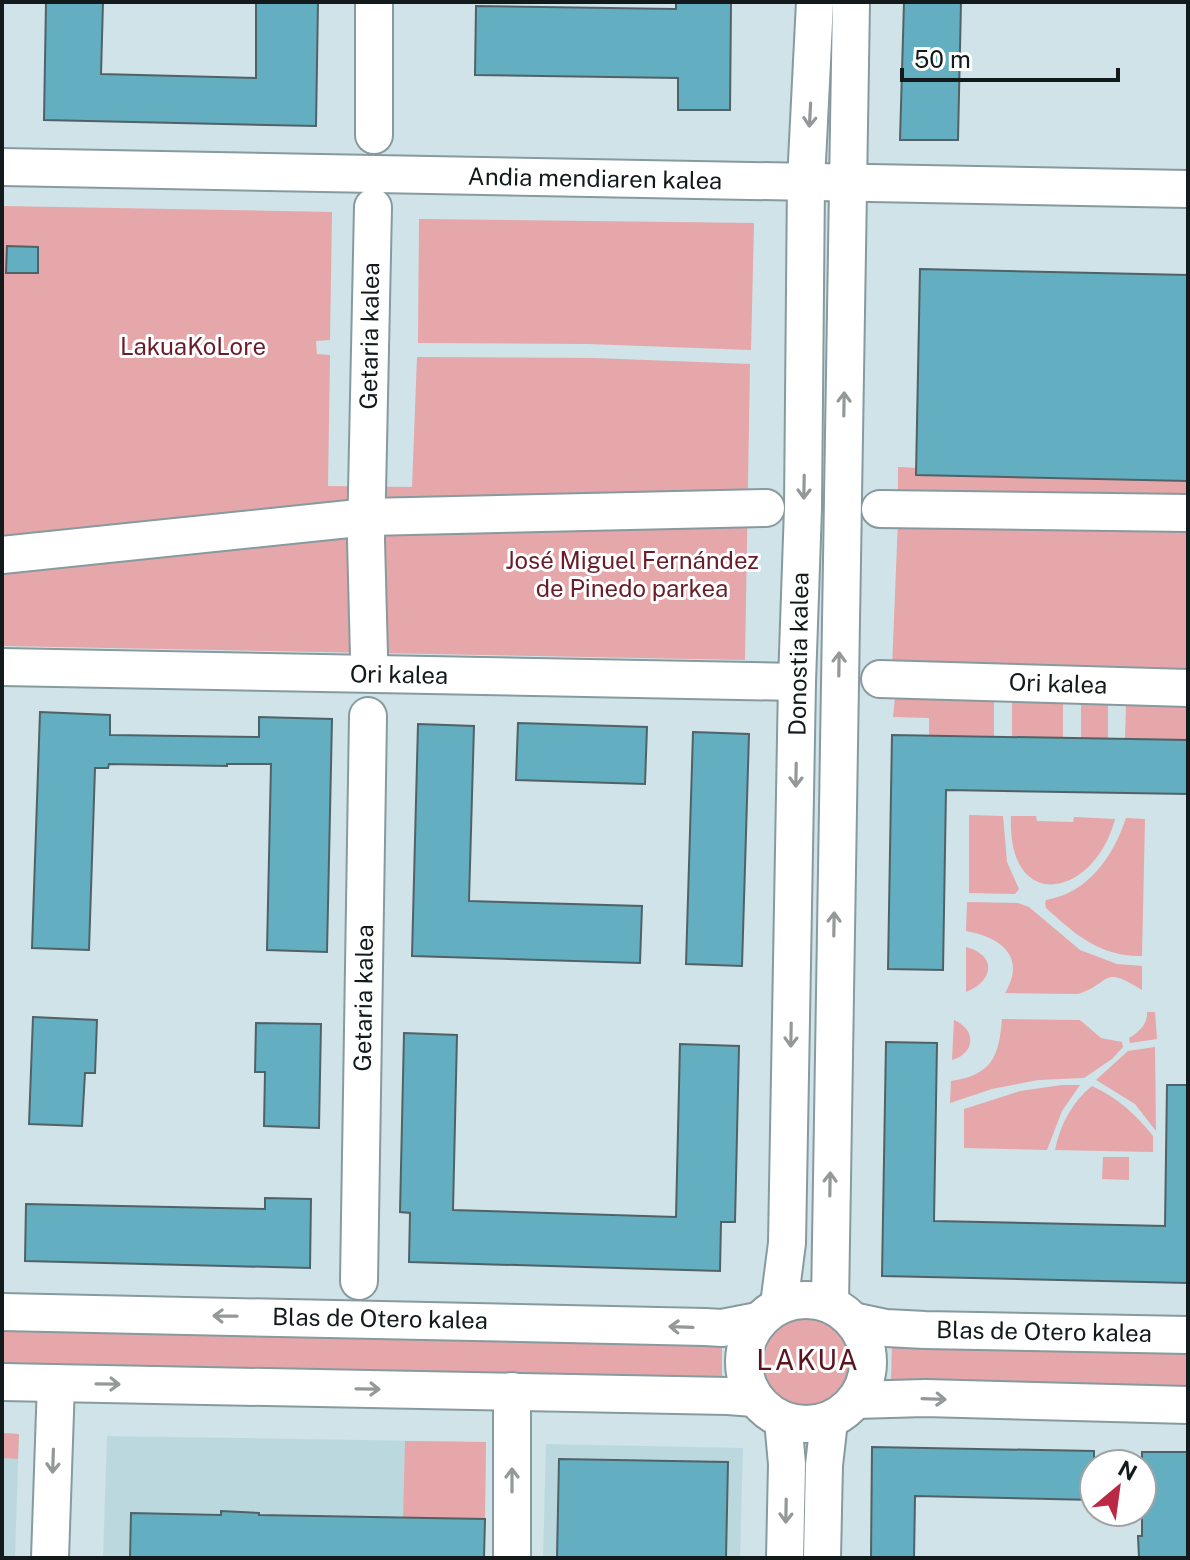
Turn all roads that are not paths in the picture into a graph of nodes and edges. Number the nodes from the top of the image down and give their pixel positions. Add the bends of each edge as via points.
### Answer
1 (374, 2) edge
2 (815, 2) edge
3 (851, 2) edge
4 (374, 135) dead end
5 (2, 167) edge
6 (806, 181) junction
7 (848, 183) junction
8 (1188, 189) edge
9 (373, 207) dead end
10 (766, 508) dead end
11 (880, 509) dead end
12 (1188, 513) edge
13 (368, 517) junction
14 (2, 555) edge
15 (369, 656) dead end
16 (2, 667) edge
17 (880, 679) dead end
18 (797, 682) junction
19 (1188, 688) edge
20 (368, 716) dead end
21 (359, 1281) dead end
22 (2, 1312) edge
23 (842, 1312) junction
24 (769, 1313) junction
25 (1188, 1335) edge
26 (2, 1382) edge
27 (56, 1383) junction
28 (512, 1391) junction
29 (754, 1398) junction
30 (1188, 1405) edge
31 (843, 1410) junction
32 (783, 1420) junction
33 (50, 1558) edge
34 (512, 1558) edge
35 (785, 1558) edge
36 (822, 1558) edge

1 - 4 street
2 -> 6 street, Donostia kalea
3 - 7 street, Donostia kalea
5 - 6 street, Andia mendiaren kalea
6 - 7 street, Andia mendiaren kalea
6 -> 18 street, Donostia kalea
7 - 8 street, Andia mendiaren kalea
23 -> 7 street, Donostia kalea
9 - 13 street, Getaria kalea
10 - 13 street
11 - 12 street
13 - 14 street
13 - 15 street, Getaria kalea
16 - 18 street, Ori kalea
17 - 19 street, Ori kalea
18 -> 24 street, Donostia kalea via 787,1243
20 - 21 street, Getaria kalea
24 -> 22 street, Blas de Otero kalea via 713,1328
23 - 24 street via 813,1300 796,1300
23 - 25 street, Blas de Otero kalea via 886,1328
23 - 31 street via 863,1335 869,1369 865,1385
24 - 29 street via 748,1339 743,1359
26 - 27 street
27 -> 28 street
27 -> 33 street
28 - 29 street
34 -> 28 street
29 - 32 street
31 -> 30 street via 925,1398
31 - 32 street via 806,1425
31 - 36 street via 824,1465
32 -> 35 street

